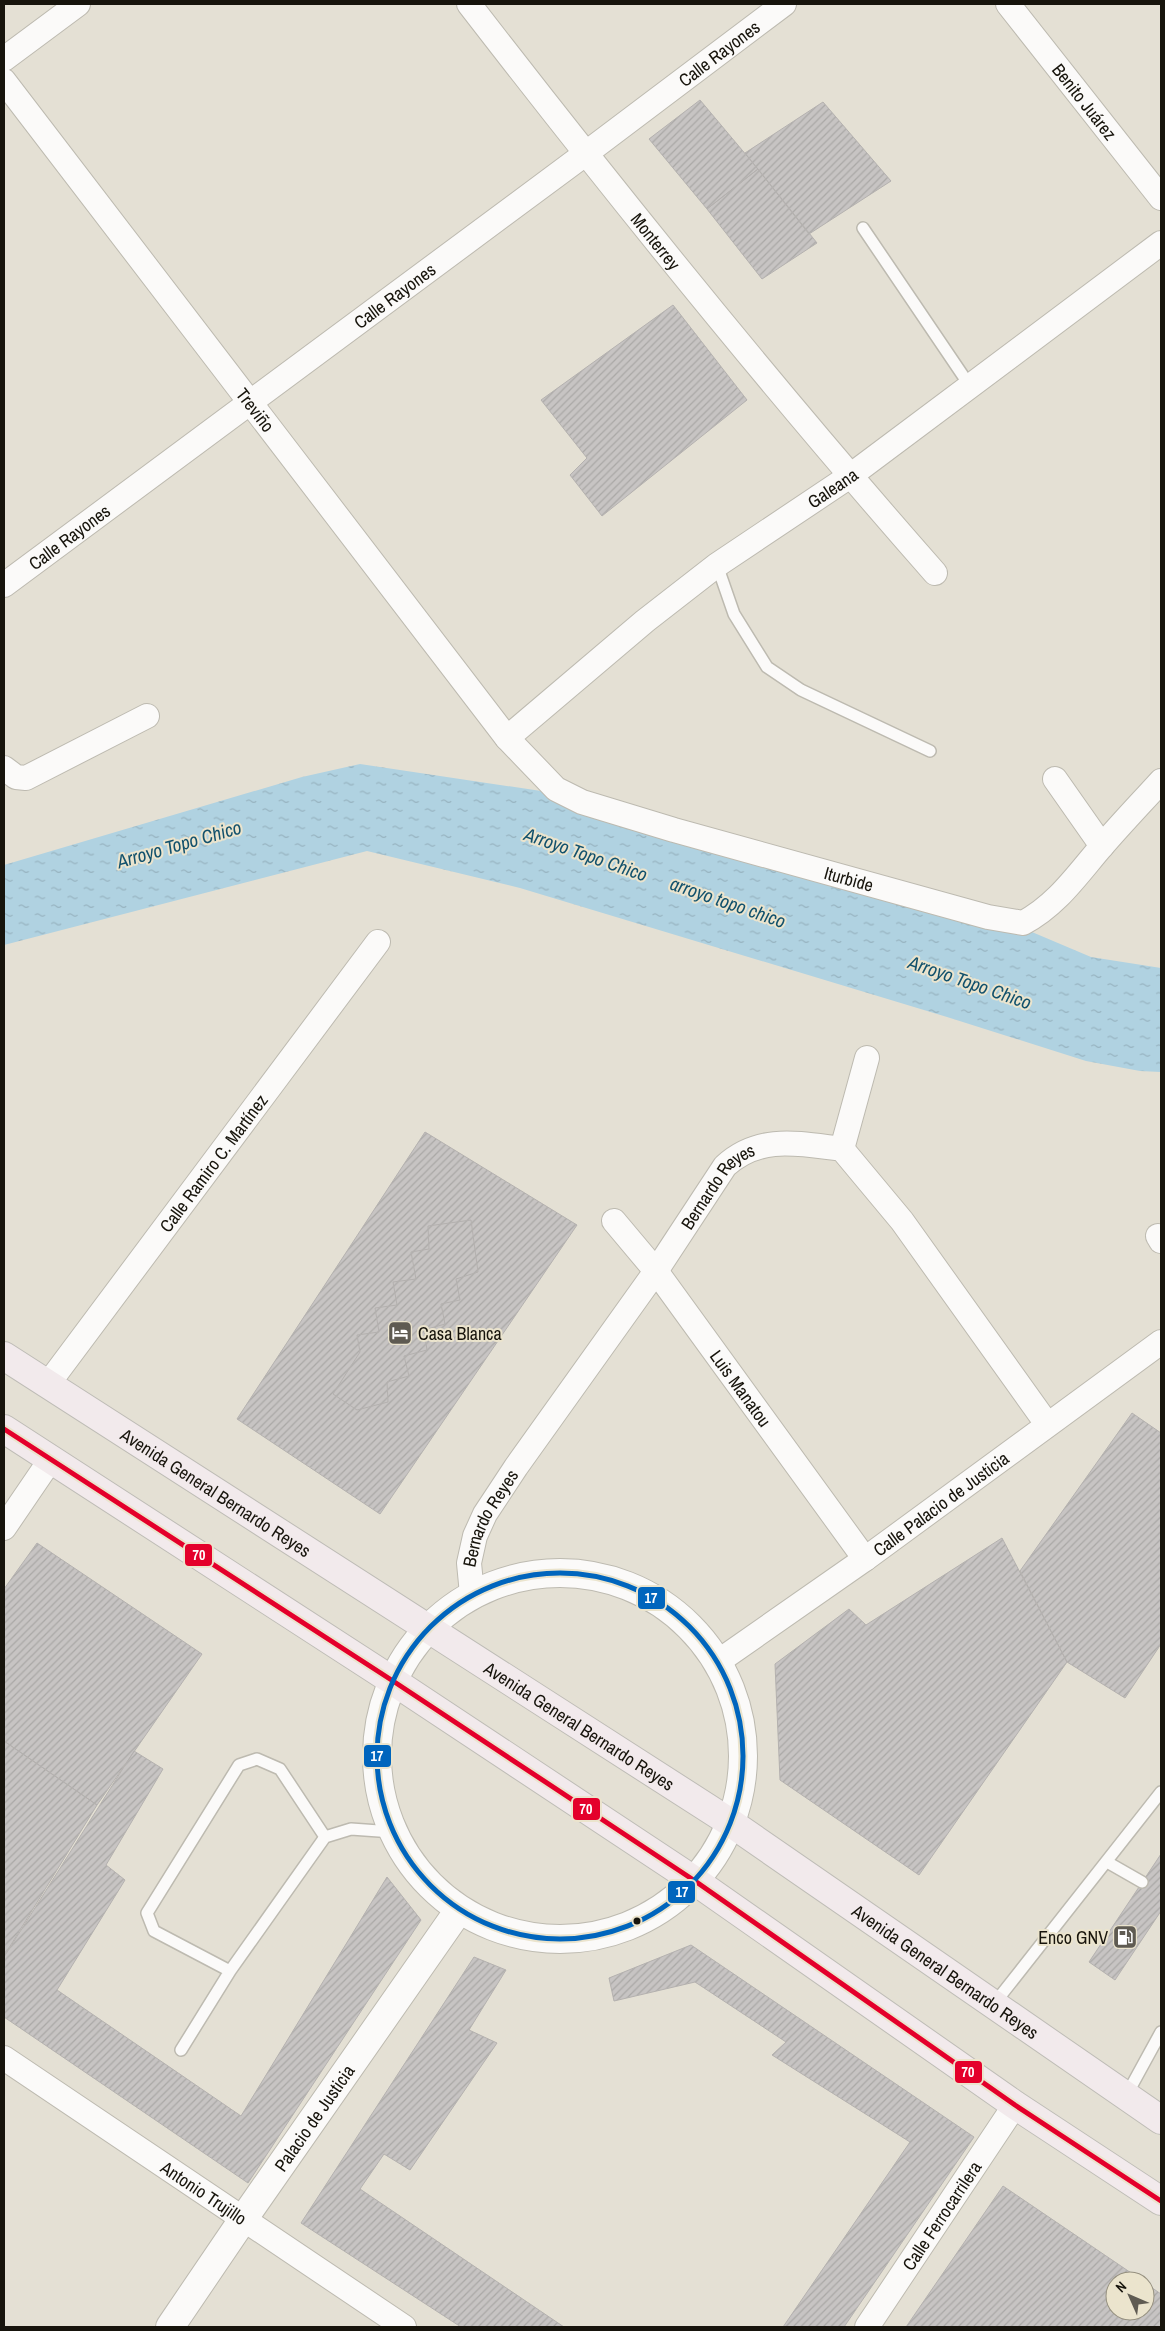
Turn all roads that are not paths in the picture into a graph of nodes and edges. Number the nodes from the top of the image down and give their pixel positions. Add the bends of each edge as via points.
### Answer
1 (78, 4) edge
2 (469, 4) edge
3 (784, 4) edge
4 (1008, 4) edge
5 (4, 59) edge
6 (4, 81) edge
7 (585, 154) junction
8 (1161, 198) edge
9 (863, 228) dead end
10 (1161, 242) edge
11 (970, 386) junction
12 (249, 402) junction
13 (850, 476) junction
14 (717, 565) junction
15 (935, 573) dead end
16 (4, 585) edge
17 (147, 716) dead end
18 (507, 738) junction
19 (930, 750) dead end
20 (5, 769) edge
21 (1055, 779) dead end
22 (1161, 781) edge
23 (1102, 846) junction
24 (378, 942) dead end
25 (867, 1058) dead end
26 (842, 1150) junction
27 (614, 1221) dead end
28 (656, 1271) junction
29 (1161, 1342) edge
30 (4, 1356) edge
31 (48, 1384) junction
32 (1048, 1424) junction
33 (4, 1429) edge
34 (51, 1459) junction
35 (4, 1528) edge
36 (865, 1559) junction
37 (472, 1594) junction
38 (427, 1629) junction
39 (719, 1662) junction
40 (393, 1681) junction
41 (1161, 1792) edge
42 (731, 1823) junction
43 (393, 1832) junction
44 (325, 1837) junction
45 (1107, 1862) junction
46 (694, 1881) junction
47 (1142, 1882) dead end
48 (459, 1910) junction
49 (230, 1971) junction
50 (993, 2005) junction
51 (1161, 2032) edge
52 (181, 2050) dead end
53 (4, 2058) edge
54 (1126, 2096) junction
55 (1015, 2105) junction
56 (1161, 2120) edge
57 (1161, 2201) edge
58 (244, 2218) junction
59 (170, 2327) edge
60 (404, 2327) edge
61 (867, 2327) edge

1 - 5 street
2 - 7 street, Monterrey
3 - 7 street, Calle Rayones
4 - 8 street, Benito Juárez
6 - 12 street, Treviño
7 - 12 street, Calle Rayones
7 - 13 street, Monterrey
9 - 11 lane
10 - 11 street, Galeana
11 - 13 street, Galeana
12 - 16 street, Calle Rayones
12 - 18 street, Treviño
13 - 14 street, Galeana
13 - 15 street, Monterrey
14 - 18 street, Galeana via 645,621
14 - 19 lane via 734,614 768,667 801,690
17 - 20 street via 26,778 16,777
18 - 23 street, Iturbide via 556,789 582,802 988,917 1023,923 1043,911 1070,887
21 - 23 street
22 - 23 street, Iturbide
24 - 31 street, Calle Ramiro C. Martínez
25 - 26 street
26 - 28 street, Bernardo Reyes via 765,1144 738,1154 725,1166
26 - 32 street via 902,1221
27 - 28 street, Luis Manatou
28 - 36 street, Luis Manatou
28 - 37 street, Bernardo Reyes via 485,1514 474,1536 469,1563
29 - 32 street, Calle Palacio de Justicia
30 - 31 main road, Avenida General Bernardo Reyes
31 - 38 main road, Avenida General Bernardo Reyes
32 - 36 street, Calle Palacio de Justicia
33 - 34 main road
34 - 35 street
34 - 40 main road
36 - 39 street, Calle Palacio de Justicia
37 - 38 street
37 - 39 street via 526,1575 582,1572 636,1587 684,1618
38 - 40 street
38 - 42 main road, Avenida General Bernardo Reyes
39 - 42 street via 740,1713 744,1769
40 - 43 street via 378,1731 378,1782
40 - 46 main road
41 - 45 lane
42 - 46 street
42 - 50 main road, Avenida General Bernardo Reyes
43 - 44 lane via 351,1829
43 - 48 street via 420,1876
44 - 49 lane
44 - 49 lane via 280,1769 258,1759 239,1765 147,1913 154,1930
45 - 47 lane
45 - 50 lane
46 - 48 street via 654,1913 607,1934 556,1940 506,1931
46 - 55 main road
48 - 58 street, Palacio de Justicia
49 - 52 lane
50 - 54 main road, Avenida General Bernardo Reyes
51 - 54 lane
53 - 58 street, Antonio Trujillo
54 - 56 main road, Avenida General Bernardo Reyes
55 - 57 main road
55 - 61 street, Calle Ferrocarrilera
58 - 59 street, Palacio de Justicia
58 - 60 street, Antonio Trujillo

